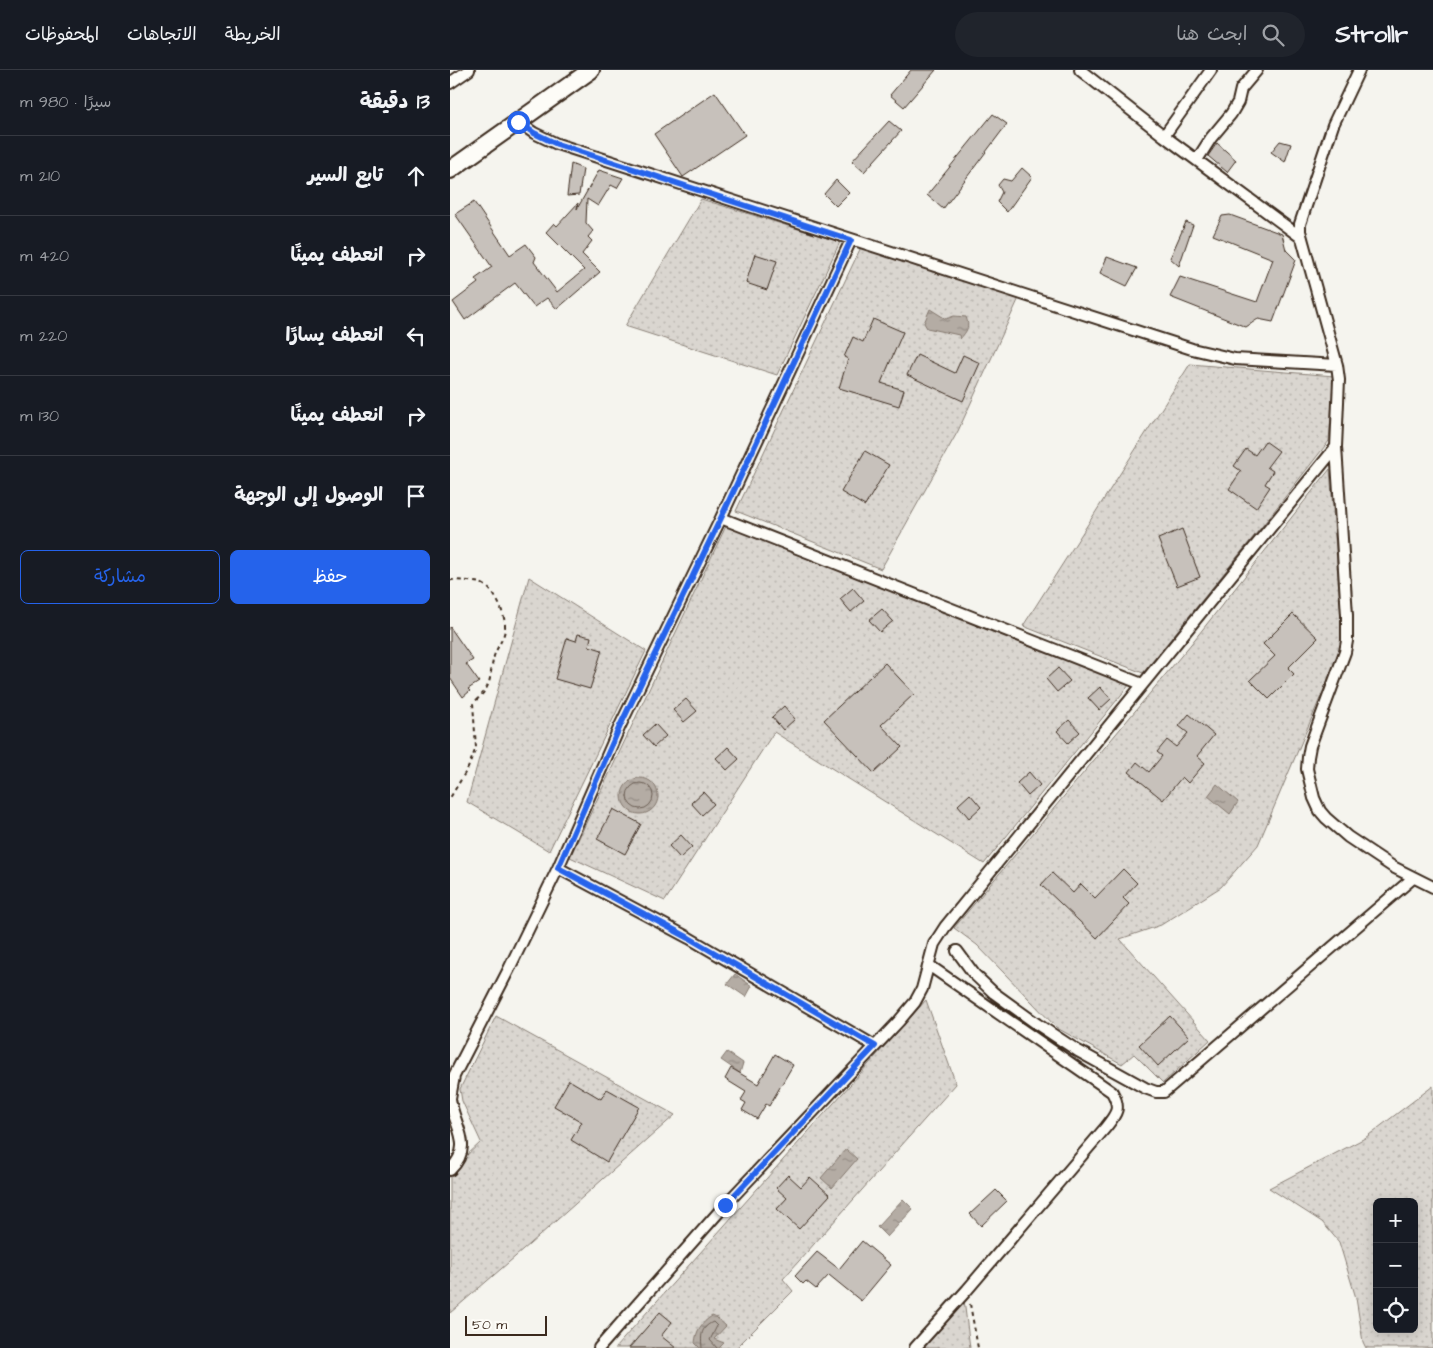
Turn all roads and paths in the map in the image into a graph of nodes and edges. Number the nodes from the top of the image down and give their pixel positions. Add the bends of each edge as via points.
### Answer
1 (469, 70) edge
2 (592, 70) edge
3 (1080, 70) edge
4 (1211, 70) edge
5 (1257, 70) edge
6 (1359, 70) edge
7 (450, 83) edge
8 (518, 122) junction
9 (1164, 136) junction
10 (1197, 160) junction
11 (452, 167) edge
12 (1302, 238) junction
13 (851, 240) junction
14 (1336, 365) junction
15 (1336, 447) junction
16 (721, 518) junction
17 (450, 580) edge
18 (1142, 684) junction
19 (450, 798) edge
20 (558, 868) junction
21 (1413, 878) junction
22 (1433, 887) edge
23 (957, 951) dead end
24 (930, 966) junction
25 (875, 1046) junction
26 (450, 1099) edge
27 (450, 1170) edge
28 (967, 1290) junction
29 (599, 1348) edge
30 (915, 1348) edge
31 (978, 1348) edge

1 - 7 street
2 - 8 main road
3 - 9 street via 1097,77
4 - 9 street
5 - 10 street via 1240,89 1232,114
6 - 12 street via 1322,156 1300,224
8 - 11 main road
8 - 13 street via 557,144
9 - 10 street
10 - 12 street
12 - 14 street
13 - 14 street via 1220,357
13 - 16 street
14 - 15 street via 1339,380
15 - 18 street
15 - 21 street via 1347,641 1310,746 1307,770 1314,798 1332,825
16 - 18 street
16 - 20 street via 620,726
17 - 19 path via 482,584 487,588 504,613 506,629 496,650 490,683 473,704 476,748
18 - 24 street via 945,927 934,944
20 - 25 street via 689,938
20 - 26 street via 454,1076
21 - 22 street
21 - 23 street via 1164,1092 1145,1088 1037,1024 986,986
24 - 25 street via 916,1002
24 - 28 street via 1112,1092 1118,1102 1116,1114 1106,1127
25 - 29 street via 725,1205
26 - 27 street via 463,1145 462,1154
28 - 30 street
28 - 31 path

